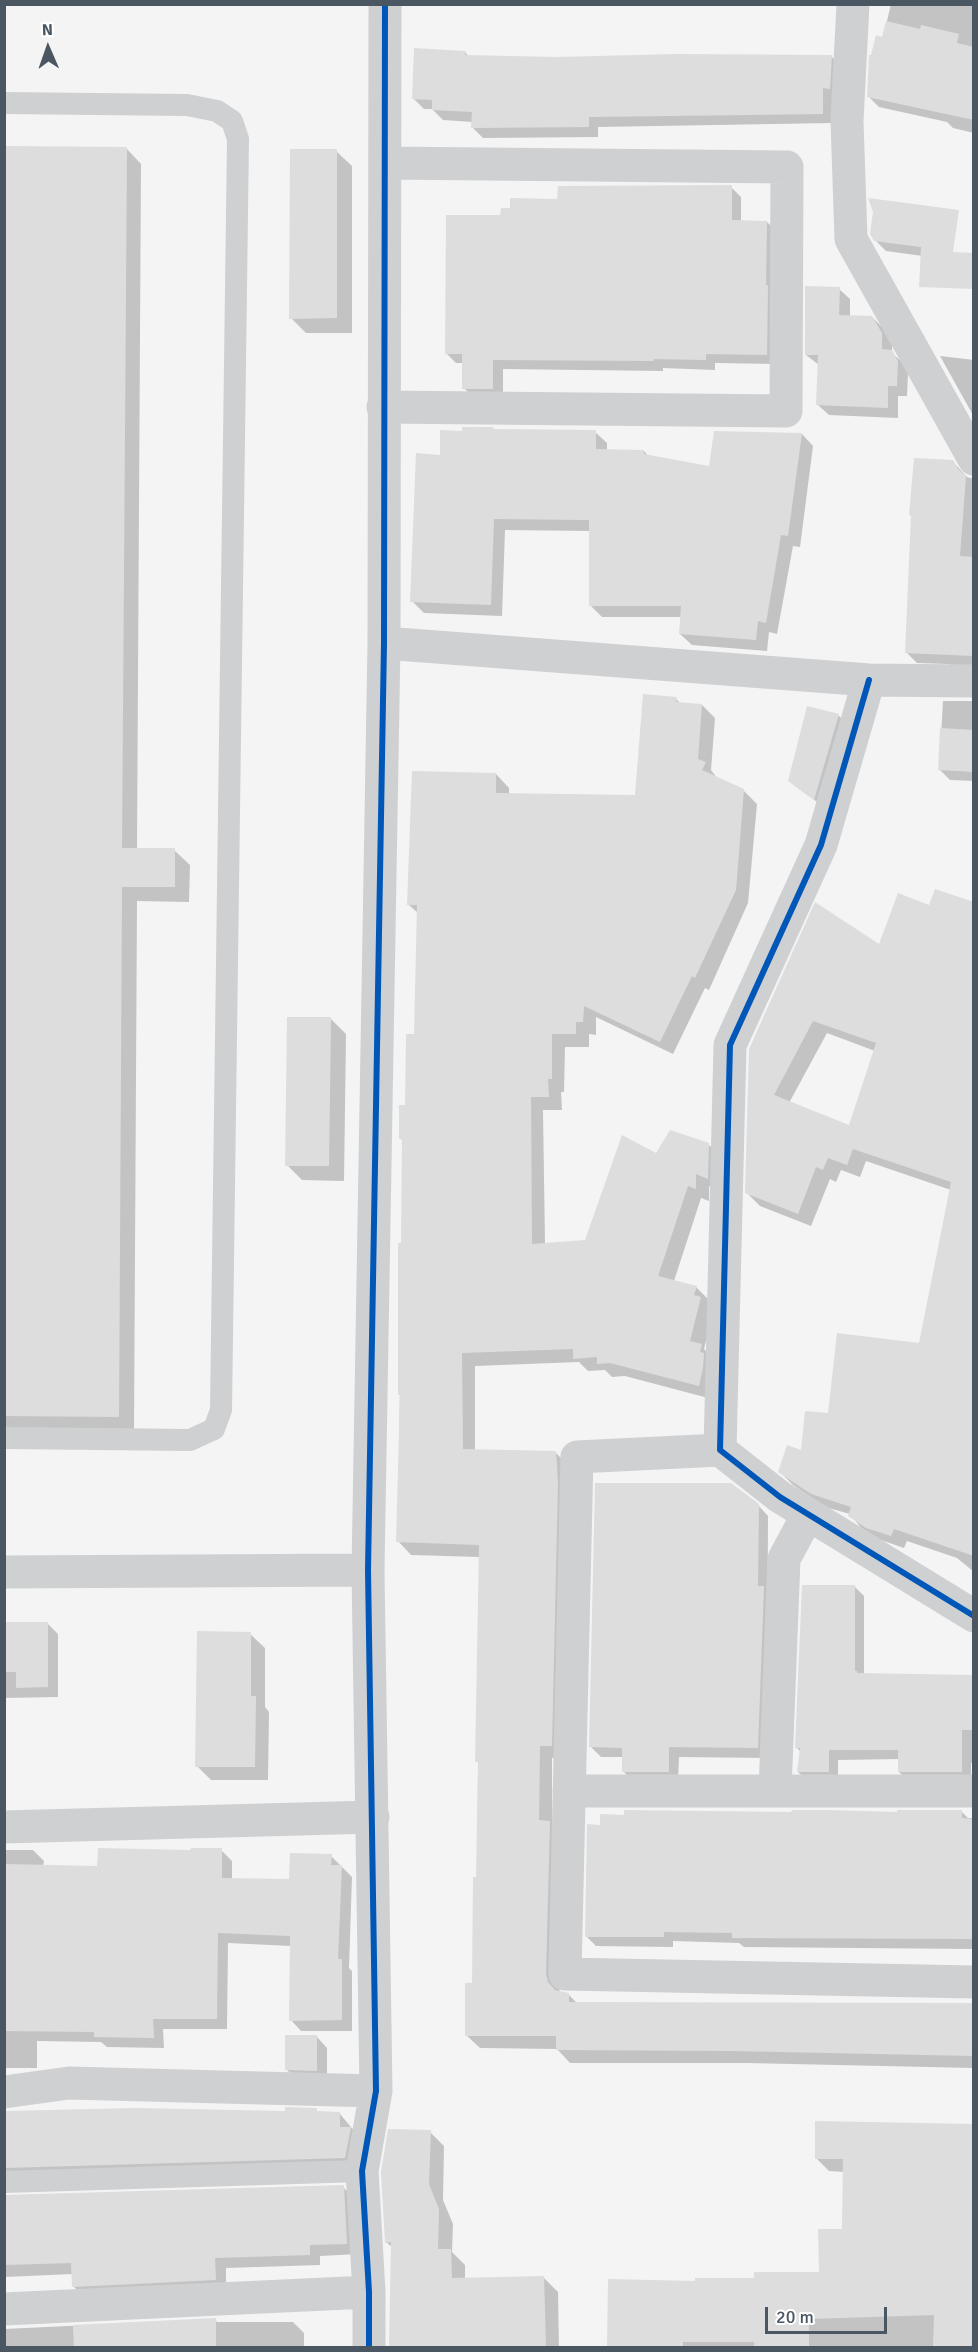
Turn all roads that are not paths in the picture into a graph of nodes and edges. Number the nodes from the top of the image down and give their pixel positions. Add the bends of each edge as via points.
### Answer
1 (385, 4) edge
2 (853, 4) edge
3 (4, 103) edge
4 (385, 163) junction
5 (383, 407) junction
6 (974, 459) edge
7 (384, 643) junction
8 (869, 680) junction
9 (974, 681) edge
10 (4, 1438) edge
11 (720, 1450) junction
12 (808, 1514) junction
13 (368, 1570) junction
14 (4, 1572) edge
15 (974, 1616) edge
16 (569, 1791) junction
17 (775, 1791) junction
18 (974, 1791) edge
19 (373, 1817) junction
20 (4, 1827) edge
21 (974, 1982) edge
22 (376, 2091) junction
23 (4, 2092) edge
24 (362, 2171) junction
25 (4, 2182) edge
26 (369, 2292) junction
27 (4, 2309) edge
28 (369, 2348) edge

1 - 4 street
2 - 6 street via 847,122 851,239
3 - 10 lane via 187,105 217,111 231,121 238,139 221,1410 214,1429 190,1440
4 - 5 street
4 - 5 street via 787,167 786,411
5 - 7 street
7 - 8 street
7 - 13 street
8 - 9 street
8 - 11 street via 821,845 730,1045
11 - 12 street
11 - 16 street via 577,1457
12 - 15 street
12 - 17 street via 784,1559
13 - 14 street
13 - 19 street
16 - 17 street
16 - 21 street via 565,1974
17 - 18 street
19 - 20 street
19 - 22 street
22 - 23 street via 69,2083
22 - 24 street
24 - 25 lane
24 - 26 street
26 - 27 street
26 - 28 street

